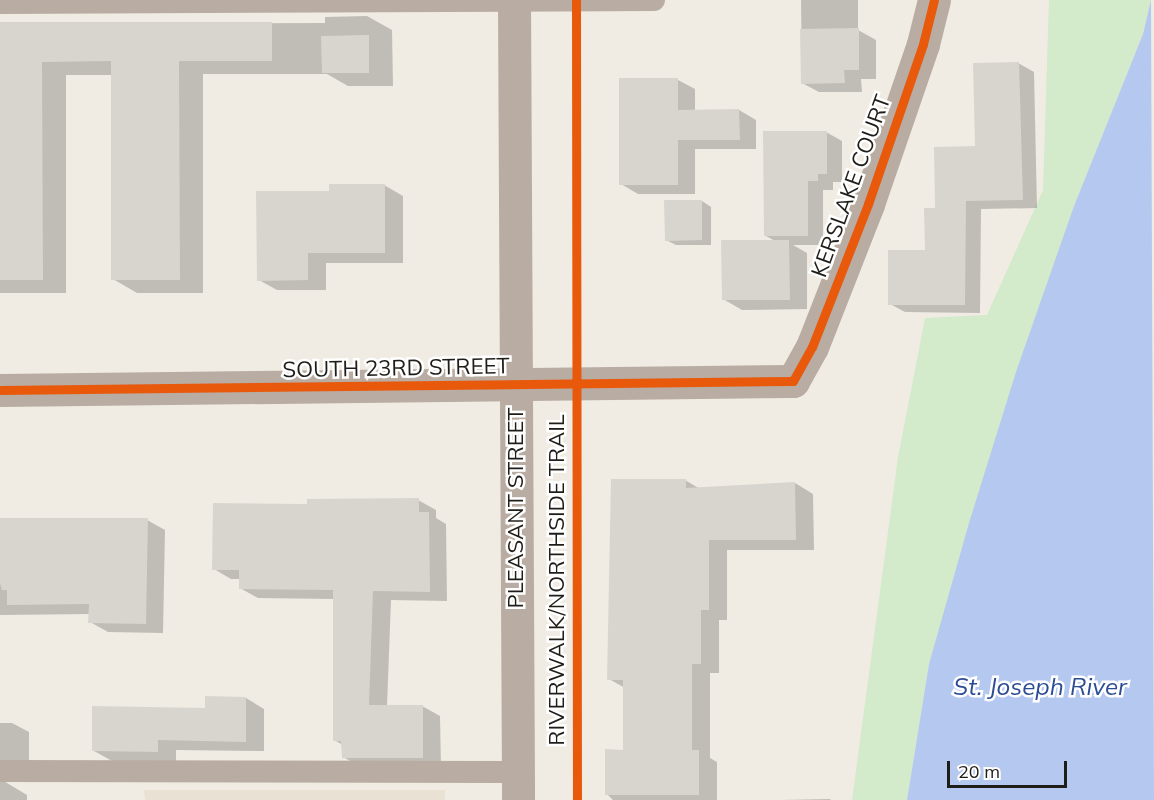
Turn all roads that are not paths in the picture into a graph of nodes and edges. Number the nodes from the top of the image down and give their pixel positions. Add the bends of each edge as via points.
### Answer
1 (654, 0) edge
2 (934, 0) edge
3 (514, 1) edge
4 (0, 3) edge
5 (793, 381) joint
6 (515, 386) junction
7 (0, 390) edge
8 (0, 771) edge
9 (518, 786) edge

1 - 3 lane
2 - 5 street, KERSLAKE COURT via 923,44 868,204 812,347
3 - 4 lane
3 - 6 street, PLEASANT STREET
5 - 6 street, SOUTH 23RD STREET
6 - 7 street, SOUTH 23RD STREET
6 - 9 street, PLEASANT STREET
8 - 9 lane

